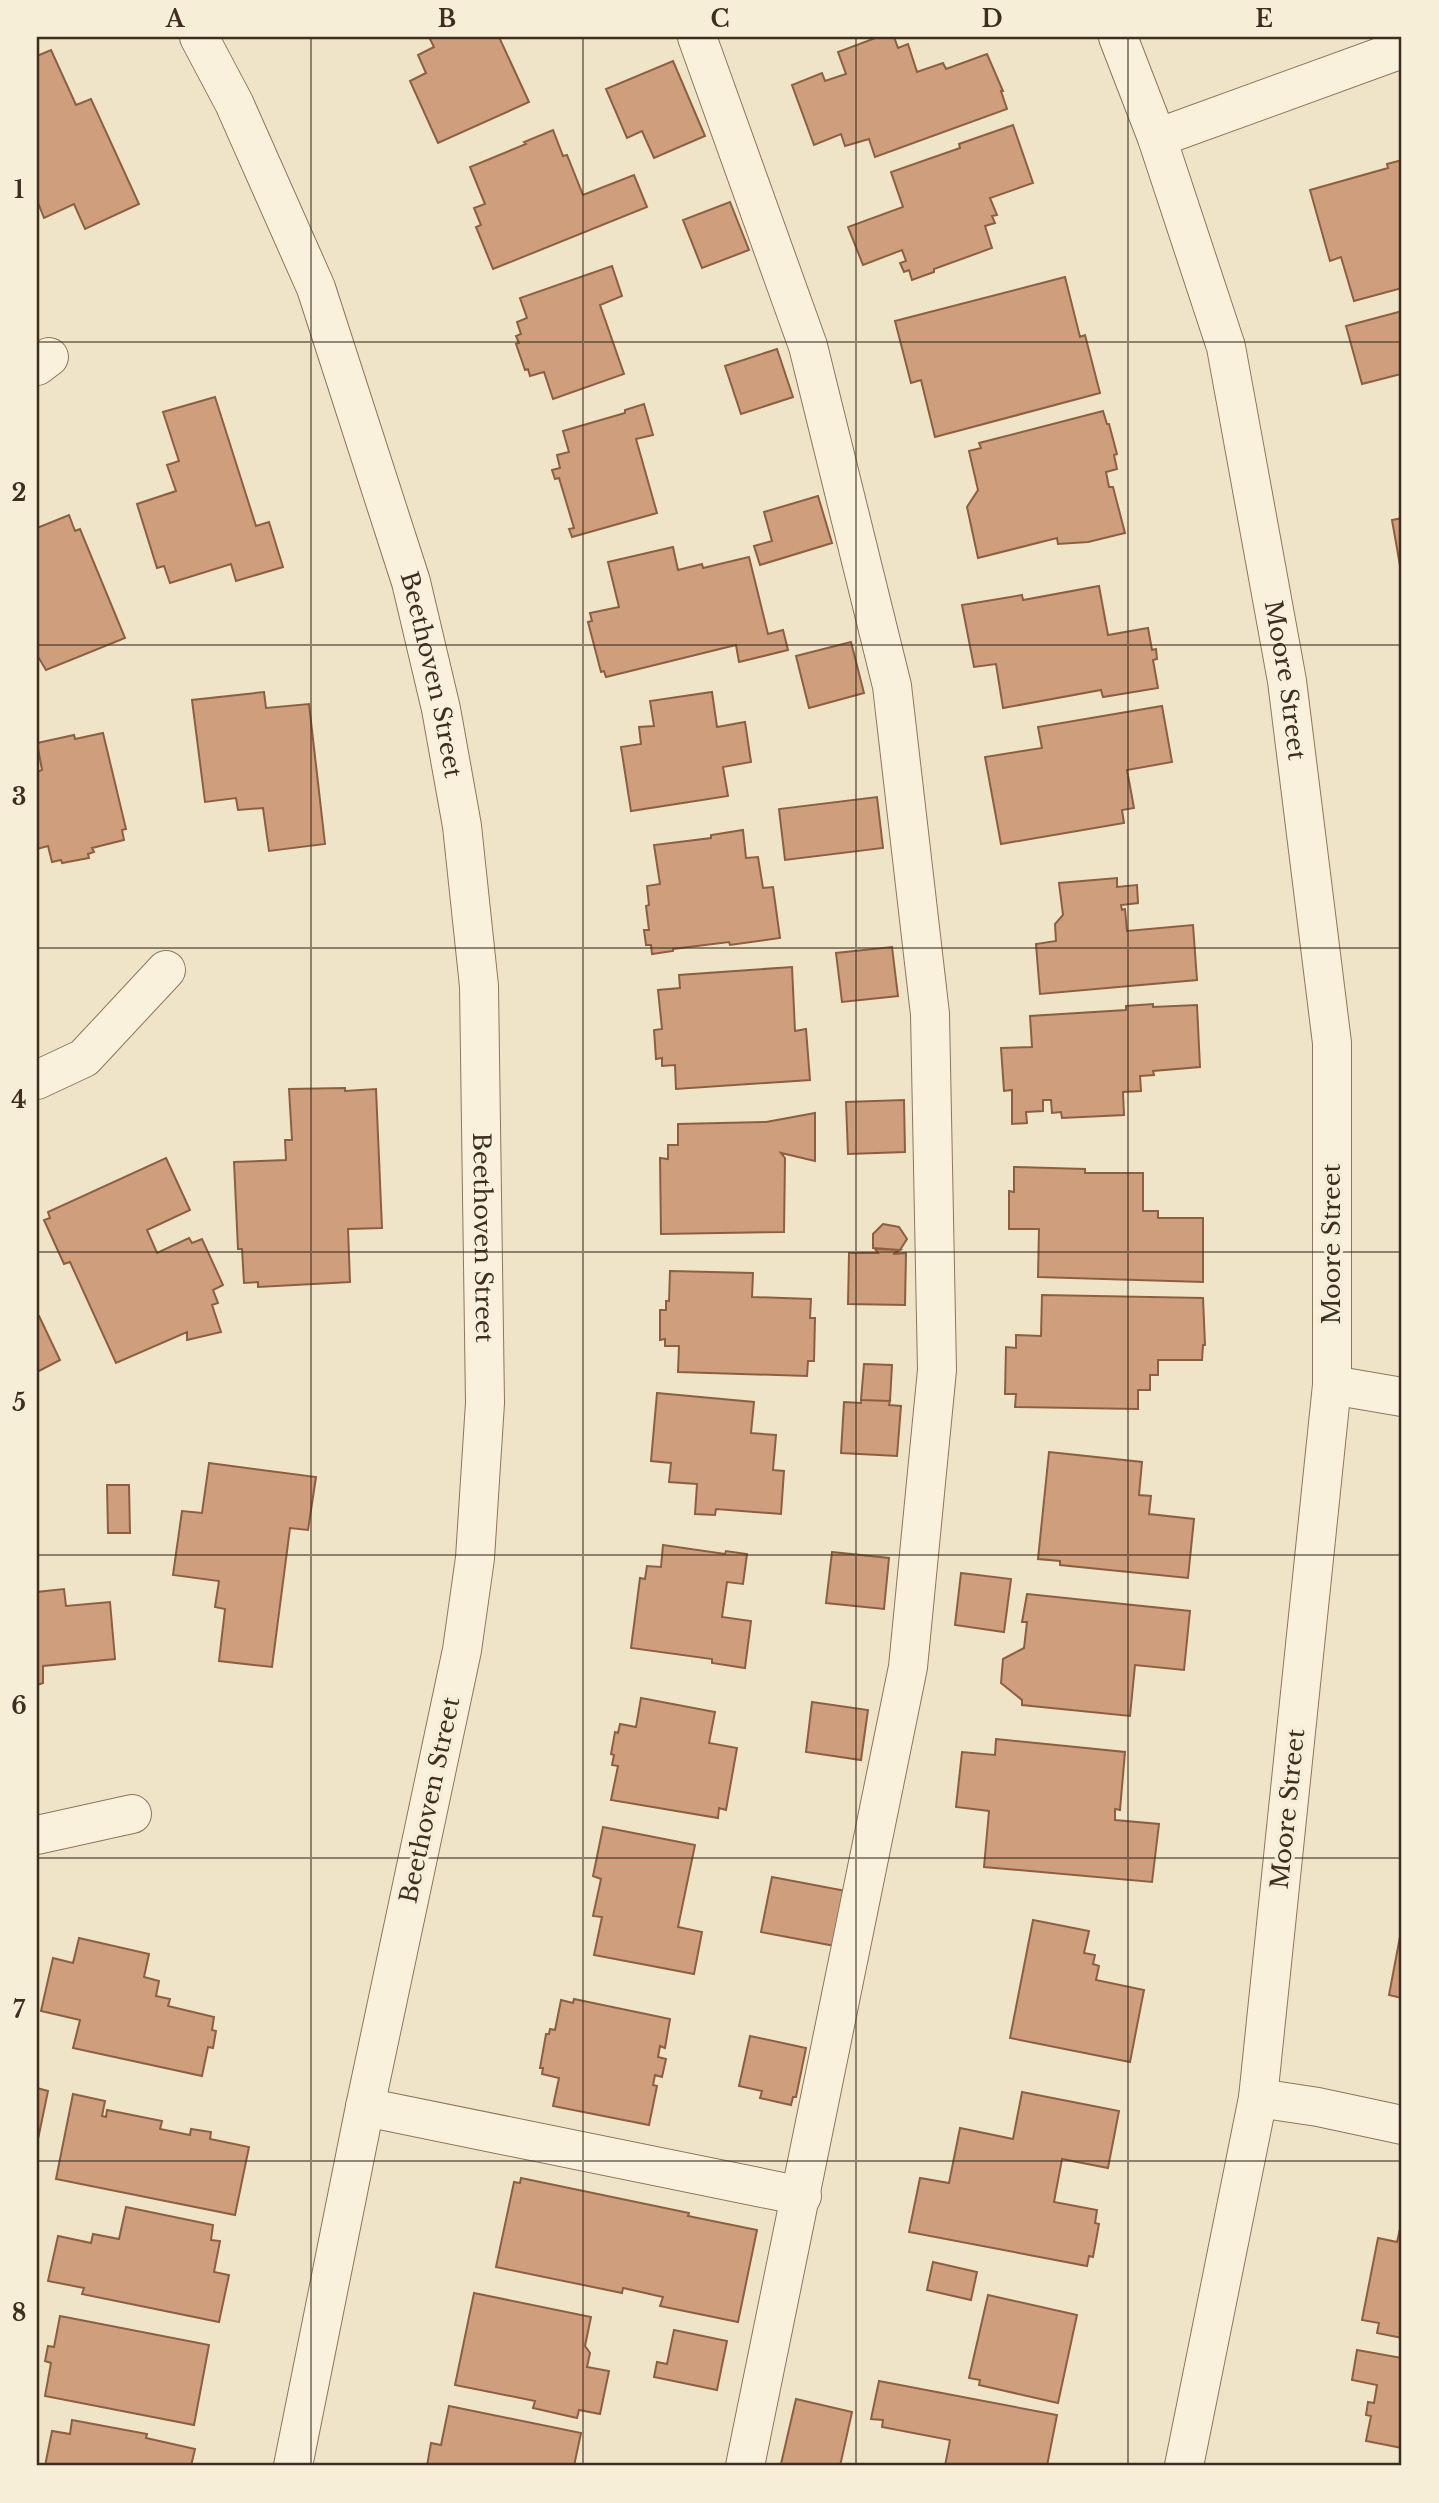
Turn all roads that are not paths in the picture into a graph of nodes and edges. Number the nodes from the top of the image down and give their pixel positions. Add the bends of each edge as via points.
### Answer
1 (199, 37) edge
2 (697, 37) edge
3 (1118, 37) edge
4 (1402, 49) edge
5 (1157, 138) junction
6 (166, 970) dead end
7 (37, 1080) edge
8 (1332, 1385) junction
9 (1402, 1397) edge
10 (132, 1814) dead end
11 (37, 1835) edge
12 (1258, 2098) junction
13 (365, 2107) junction
14 (1402, 2125) edge
15 (802, 2196) junction
16 (293, 2466) edge
17 (745, 2466) edge
18 (1184, 2466) edge

1 - 13 street, Beethoven Street via 234,103 316,288 411,582 442,709 462,825 479,986 485,1403 475,1558 462,1650
2 - 15 street via 808,346 892,686 930,1014 937,1370 908,1667
3 - 5 street, Moore Street
4 - 5 street
5 - 8 street, Moore Street via 1226,347 1287,681 1332,1043
6 - 7 street via 84,1058
8 - 9 street
8 - 12 street, Moore Street
10 - 11 street
12 - 14 street
12 - 18 street, Moore Street
13 - 15 street
13 - 16 street, Beethoven Street
15 - 17 street

